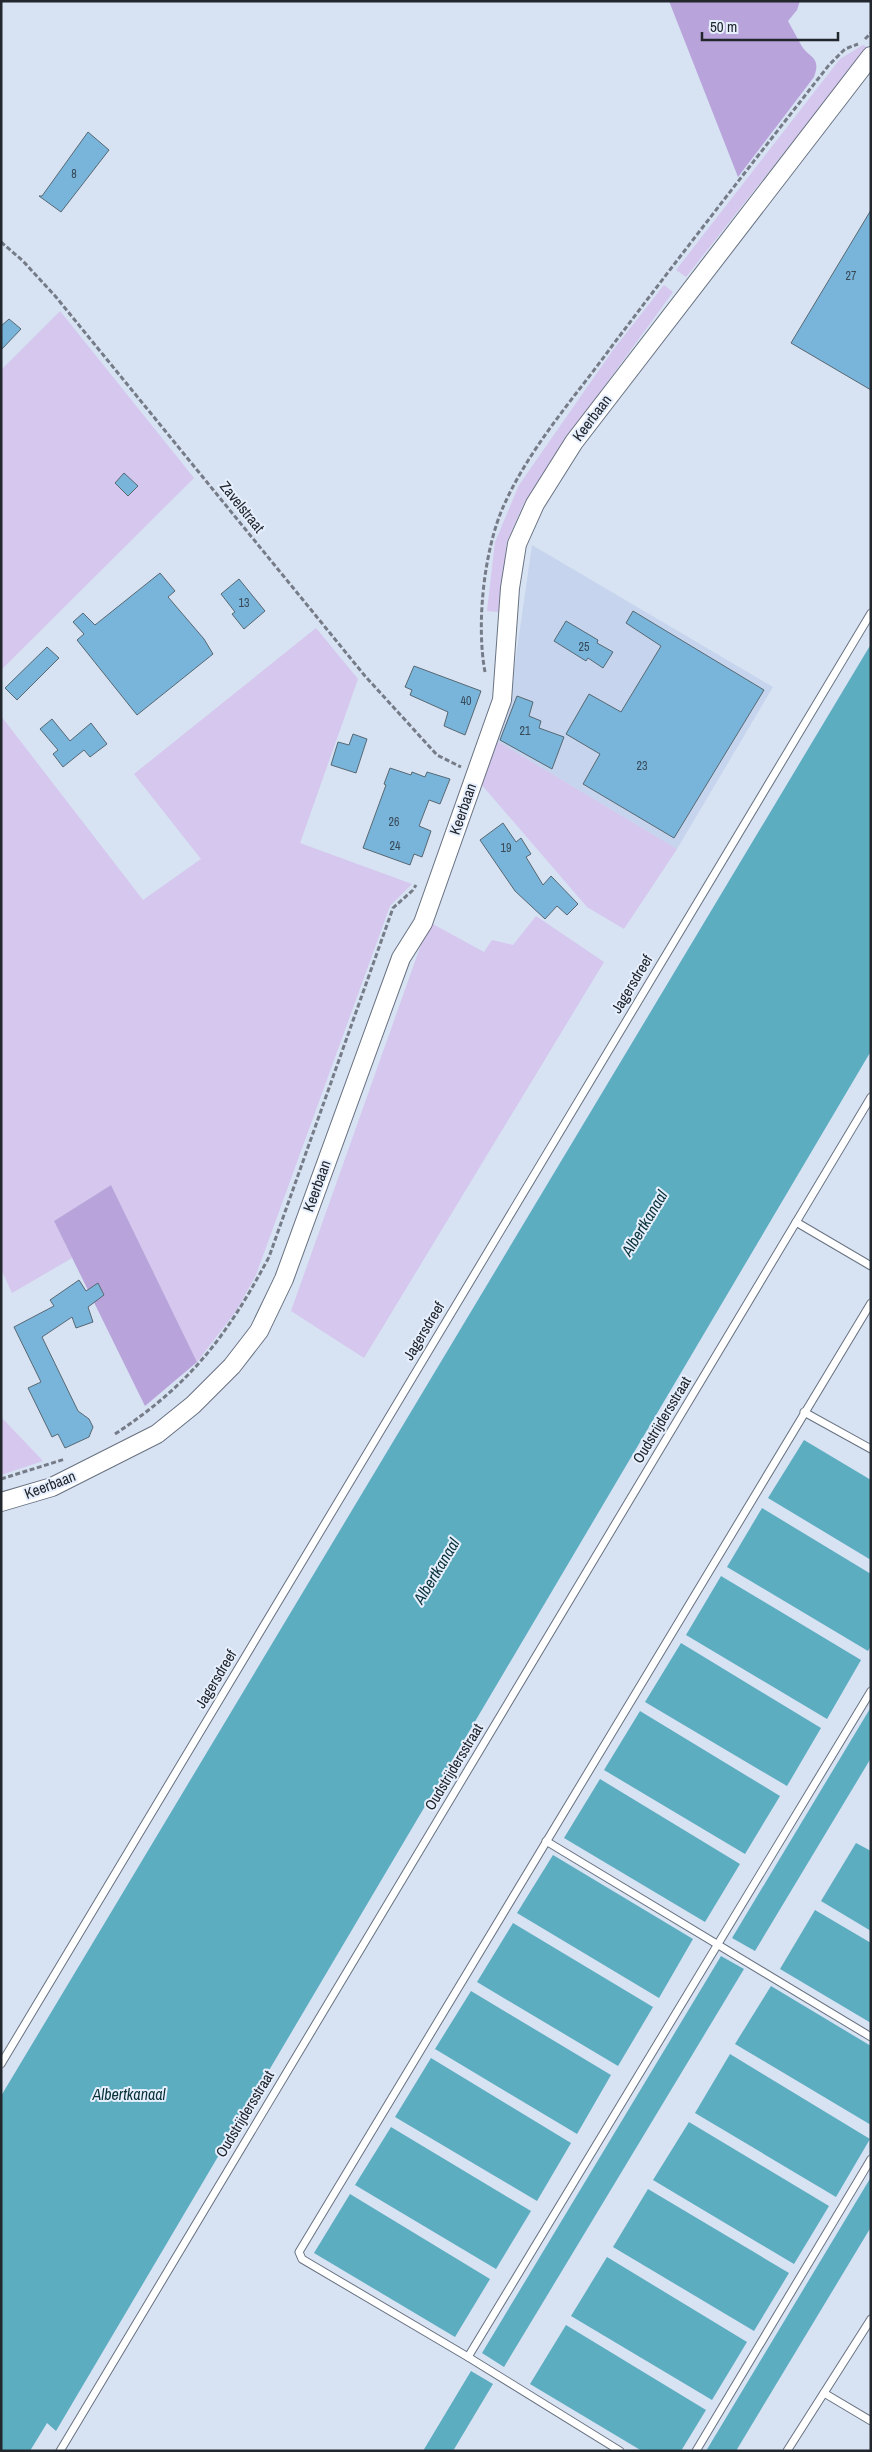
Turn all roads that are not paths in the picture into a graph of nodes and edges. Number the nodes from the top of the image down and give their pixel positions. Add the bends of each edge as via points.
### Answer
1 (871, 56) edge
2 (871, 614) edge
3 (871, 1097) edge
4 (796, 1222) junction
5 (871, 1266) edge
6 (871, 1303) edge
7 (804, 1412) junction
8 (871, 1449) edge
9 (1, 1502) edge
10 (871, 1691) edge
11 (546, 1841) junction
12 (718, 1944) junction
13 (871, 2037) edge
14 (1, 2064) edge
15 (871, 2159) edge
16 (871, 2319) edge
17 (468, 2357) junction
18 (824, 2393) junction
19 (871, 2422) edge
20 (60, 2451) edge
21 (620, 2451) edge
22 (696, 2451) edge
23 (787, 2451) edge

1 - 9 street, Keerbaan via 574,442 535,504 516,544 502,700 468,770 423,923 401,958 284,1279 259,1331 232,1366 157,1434 52,1486
2 - 14 lane, Jagersdreef
3 - 4 lane, Oudstrijdersstraat
4 - 5 lane
4 - 20 lane, Oudstrijdersstraat
6 - 7 lane
7 - 8 lane
7 - 11 lane
10 - 12 lane
11 - 12 lane
11 - 17 lane via 298,2252 302,2259
12 - 13 lane
12 - 17 lane
15 - 22 lane
16 - 18 lane
17 - 21 lane
18 - 19 lane
18 - 23 lane

